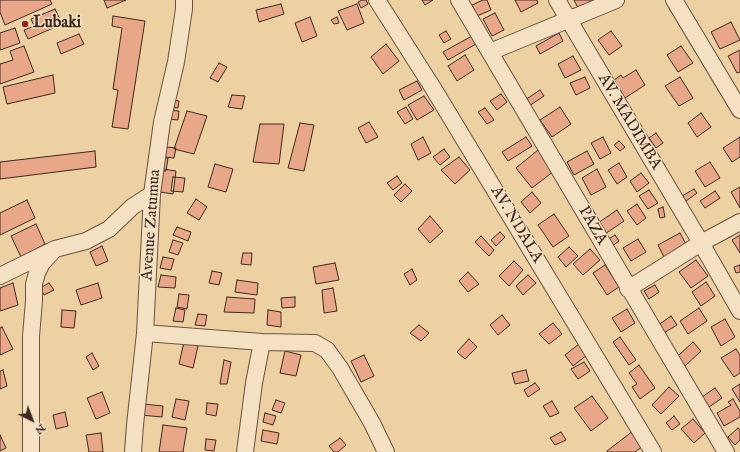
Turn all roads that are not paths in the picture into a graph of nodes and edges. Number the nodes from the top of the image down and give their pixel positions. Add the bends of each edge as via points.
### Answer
1 (184, 0) edge
2 (377, 0) edge
3 (459, 0) edge
4 (557, 0) edge
5 (616, 0) edge
6 (674, 0) edge
7 (569, 19) junction
8 (490, 52) junction
9 (740, 110) edge
10 (152, 194) junction
11 (740, 222) edge
12 (702, 243) junction
13 (55, 249) junction
14 (0, 276) edge
15 (628, 288) junction
16 (740, 311) edge
17 (144, 332) junction
18 (262, 342) junction
19 (31, 452) edge
20 (134, 452) edge
21 (245, 452) edge
22 (386, 452) edge
23 (653, 452) edge
24 (726, 452) edge

1 - 10 street, Avenue Zatumua via 176,62 162,122
2 - 23 street, AV. NDALA
3 - 8 street, PAZA
4 - 7 street, AV. MADIMBA
5 - 7 street
6 - 9 street
7 - 8 street
7 - 12 street, AV. MADIMBA
8 - 15 street, PAZA
10 - 13 street via 132,207 109,229 86,241
10 - 17 street, Avenue Zatumua
11 - 12 street
12 - 15 street
12 - 16 street, AV. MADIMBA
13 - 14 street
13 - 19 street via 42,263 34,284 31,336
15 - 24 street, PAZA
17 - 18 street
17 - 20 street, Avenue Zatumua
18 - 21 street
18 - 22 street via 315,343 327,350 372,423

